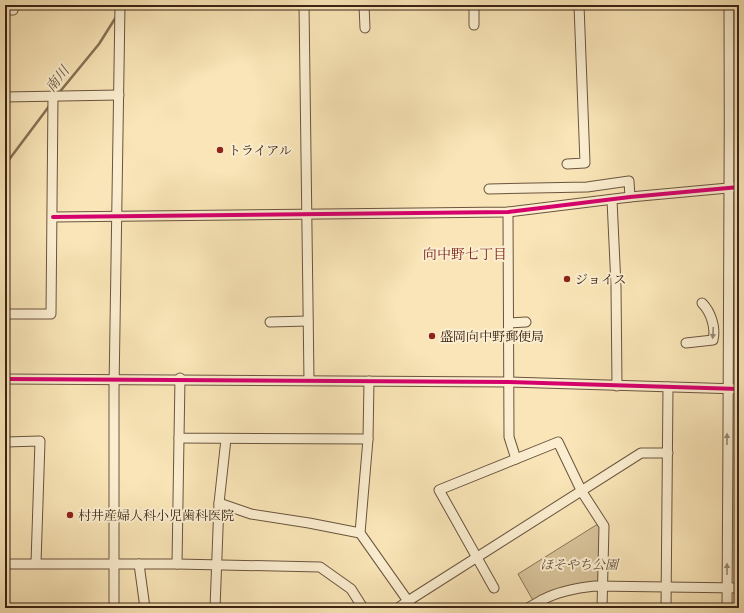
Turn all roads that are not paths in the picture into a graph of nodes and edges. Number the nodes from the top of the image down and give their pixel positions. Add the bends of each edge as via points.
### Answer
1 (15, 5) edge
2 (120, 5) edge
3 (304, 5) edge
4 (364, 5) edge
5 (474, 5) edge
6 (579, 5) edge
7 (729, 5) edge
8 (5, 10) edge
9 (474, 25) dead end
10 (365, 28) dead end
11 (119, 95) junction
12 (53, 96) junction
13 (5, 97) edge
14 (567, 164) dead end
15 (735, 188) edge
16 (489, 189) dead end
17 (630, 198) junction
18 (612, 200) junction
19 (508, 212) junction
20 (306, 214) junction
21 (53, 217) junction
22 (117, 218) junction
23 (702, 303) dead end
24 (5, 314) edge
25 (308, 321) junction
26 (270, 322) dead end
27 (509, 322) junction
28 (526, 322) dead end
29 (686, 343) dead end
30 (180, 378) junction
31 (5, 379) edge
32 (114, 380) junction
33 (309, 380) junction
34 (369, 381) junction
35 (509, 382) junction
36 (617, 386) junction
37 (668, 387) junction
38 (727, 388) junction
39 (739, 389) edge
40 (179, 438) junction
41 (226, 438) junction
42 (368, 438) junction
43 (5, 442) edge
44 (668, 454) junction
45 (516, 459) junction
46 (582, 492) junction
47 (219, 504) junction
48 (360, 533) junction
49 (476, 557) junction
50 (36, 563) junction
51 (5, 564) edge
52 (114, 564) junction
53 (140, 564) junction
54 (177, 564) junction
55 (216, 566) junction
56 (602, 587) junction
57 (666, 587) junction
58 (494, 588) dead end
59 (727, 588) junction
60 (739, 588) edge
61 (408, 602) junction
62 (542, 604) edge
63 (114, 608) edge
64 (145, 608) edge
65 (215, 608) edge
66 (363, 608) edge
67 (398, 608) edge
68 (528, 608) edge
69 (602, 608) edge
70 (666, 608) edge
71 (727, 608) edge

1 - 8 street via 13,10
2 - 11 street
3 - 20 street
4 - 10 street
5 - 9 street
6 - 14 street via 584,163
7 - 15 street
11 - 12 street
11 - 22 street
12 - 13 street
12 - 21 street
15 - 17 street
15 - 38 street
16 - 17 street via 587,187 628,180
17 - 18 street
18 - 19 street
18 - 36 street
19 - 20 street
19 - 27 street
20 - 22 street
20 - 25 street
21 - 22 street
21 - 24 street via 51,314
22 - 32 street
23 -> 29 street via 709,310 713,327 712,340
25 - 26 street
25 - 33 street
27 - 28 street
27 - 35 street
30 - 32 street
30 - 33 street
30 - 40 street
31 - 32 street
32 - 52 street
33 - 34 street
34 - 35 street
34 - 42 street
35 - 36 street
35 - 45 street via 509,436
36 - 37 street
37 - 38 street
37 - 44 street
38 - 39 street
59 -> 38 street
40 - 41 street
40 - 54 street
41 - 42 street
41 - 47 street
42 - 48 street
43 - 50 street via 40,441
44 - 46 street via 641,453
44 - 57 street
45 - 46 street via 558,442
45 - 49 street via 439,490
46 - 49 street
46 - 56 street via 604,526
47 - 48 street via 251,514
47 - 55 street
48 - 61 street
49 - 58 street
49 - 61 street
50 - 51 street
50 - 52 street
52 - 53 street
52 - 63 street
53 - 54 street
53 - 64 street
54 - 55 street
55 - 65 street
55 - 66 street via 320,567 351,589
56 - 57 street
56 - 62 street via 574,588 554,594
56 - 69 street
57 - 59 street
57 - 70 street
59 - 60 street
59 - 71 street
61 - 67 street
62 - 68 street

